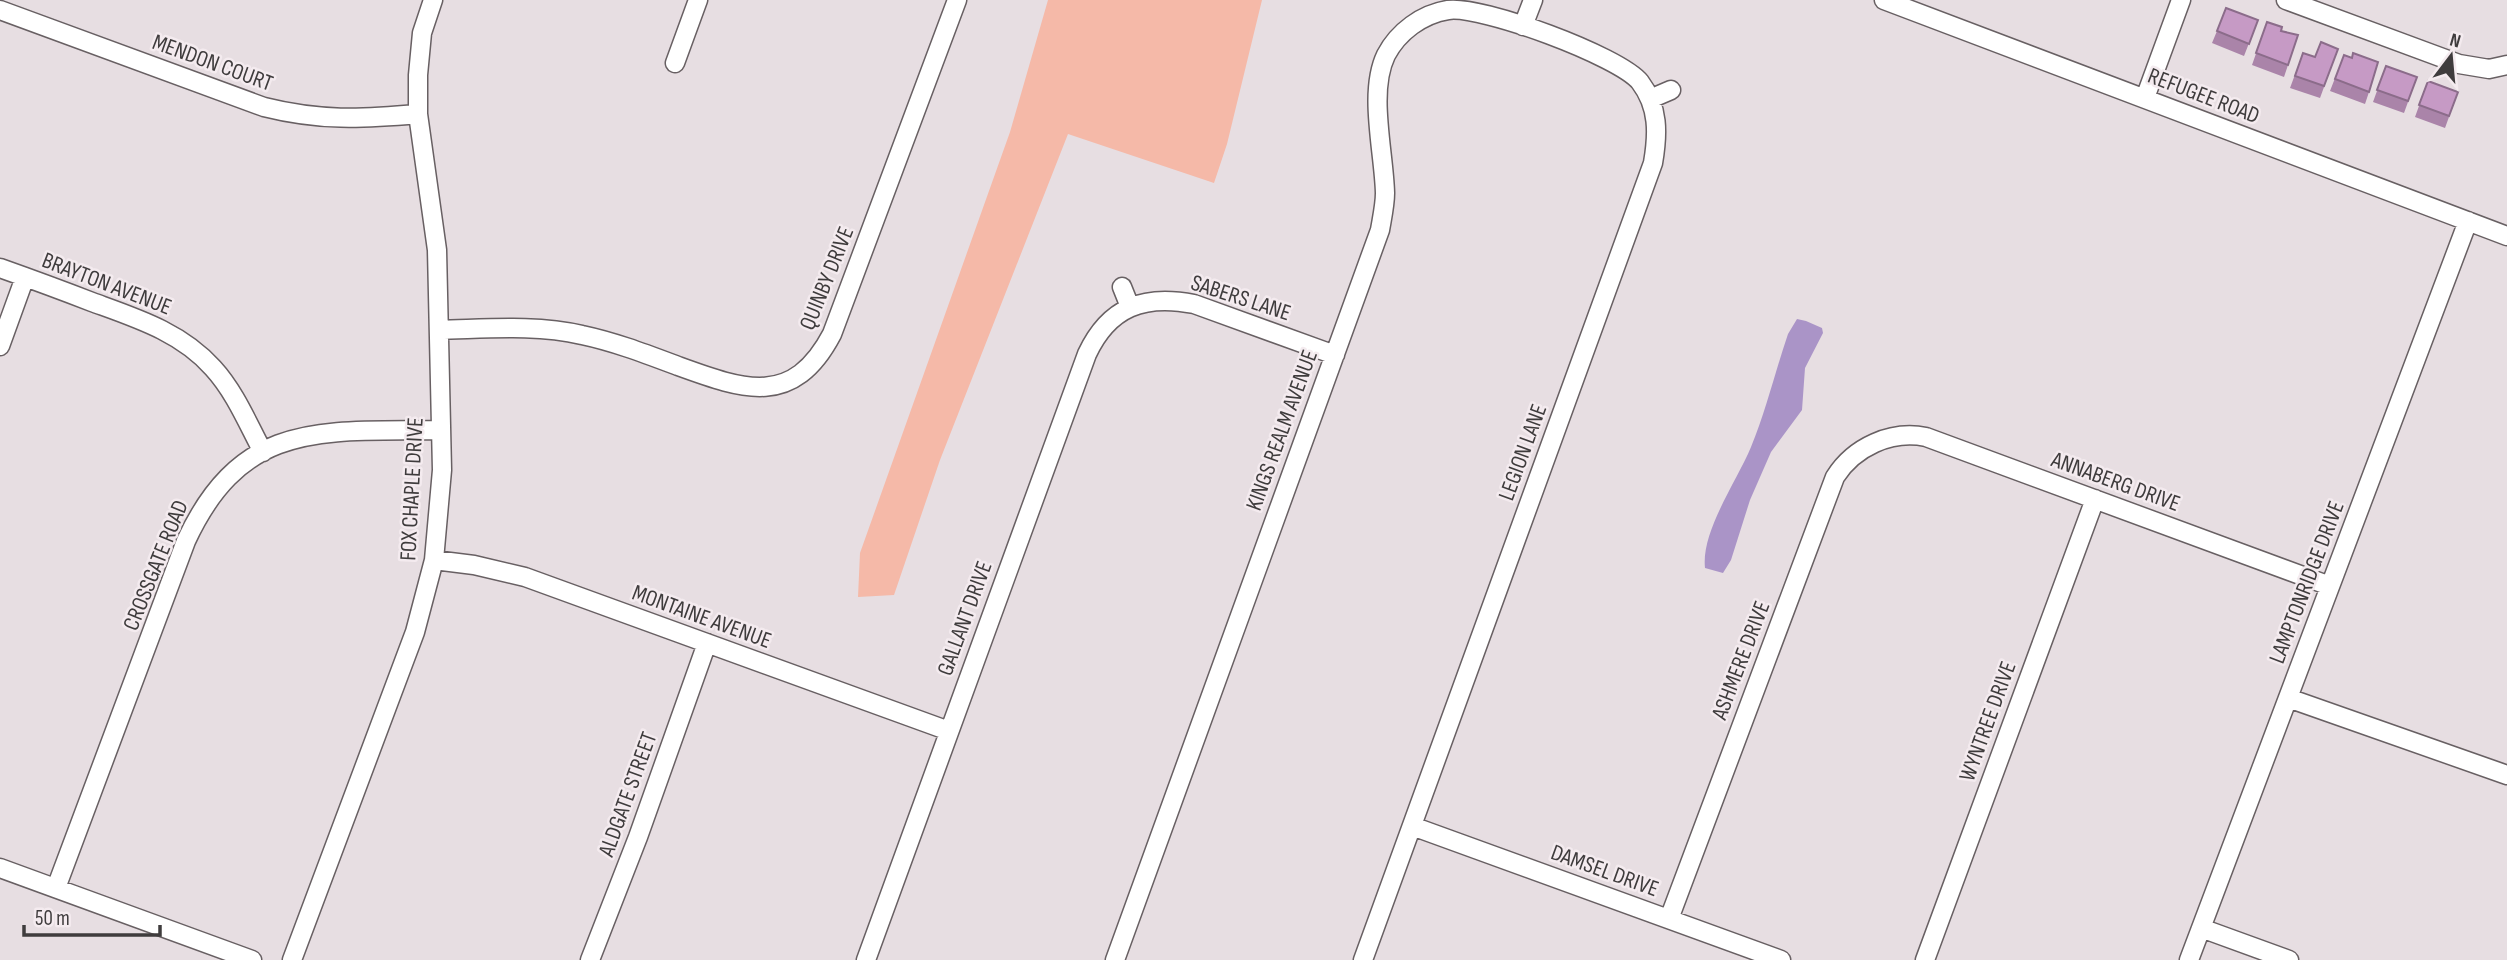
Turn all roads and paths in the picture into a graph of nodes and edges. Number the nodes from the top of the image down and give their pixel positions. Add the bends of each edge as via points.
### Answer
1 (433, 0) edge
2 (698, 0) edge
3 (957, 0) edge
4 (1533, 0) edge
5 (1884, 0) edge
6 (2182, 0) edge
7 (2286, 0) edge
8 (2310, 4) edge
9 (0, 10) edge
10 (1523, 26) junction
11 (675, 63) dead end
12 (2504, 65) edge
13 (1671, 90) dead end
14 (2145, 98) junction
15 (1650, 99) junction
16 (418, 114) junction
17 (2468, 221) junction
18 (2507, 236) edge
19 (0, 268) edge
20 (25, 277) junction
21 (1122, 287) dead end
22 (1130, 307) junction
23 (439, 330) junction
24 (0, 346) edge
25 (1335, 355) junction
26 (441, 430) junction
27 (1884, 440) joint
28 (263, 452) junction
29 (2095, 499) junction
30 (435, 560) junction
31 (2330, 586) junction
32 (707, 643) junction
33 (2288, 698) junction
34 (949, 731) junction
35 (2507, 775) edge
36 (1412, 826) junction
37 (0, 868) edge
38 (56, 888) junction
39 (1669, 919) junction
40 (2201, 928) junction
41 (252, 960) edge
42 (292, 960) edge
43 (590, 960) edge
44 (866, 960) edge
45 (1115, 960) edge
46 (1363, 960) edge
47 (1781, 960) edge
48 (1925, 960) edge
49 (2189, 960) edge
50 (2289, 960) edge

1 - 16 street, FOX CHAPLE DRIVE via 422,33
2 - 11 street
3 - 23 street, QUINBY DRIVE via 832,334 817,359 796,377 768,387 746,387 580,334 511,328
4 - 10 street
5 - 14 street, REFUGEE ROAD
6 - 14 street
7 - 8 street
8 - 12 street via 2459,64 2488,69
9 - 16 street, MENDON COURT via 264,107 343,119
10 - 15 street, LEGION LANE via 1604,56 1639,81
10 - 25 street, KINGS REALM AVENUE via 1490,14 1449,9 1411,25 1385,57 1378,98 1385,195 1380,230
13 - 15 street
14 - 17 street, REFUGEE ROAD
15 - 36 street, LEGION LANE via 1657,120 1653,163
16 - 23 street, FOX CHAPLE DRIVE via 437,250
17 - 18 street, REFUGEE ROAD
17 - 31 street, LAMPTONRIDGE DRIVE
19 - 20 street, BRAYTON AVENUE
20 - 24 street
20 - 28 street, BRAYTON AVENUE via 139,319 198,352 239,406
21 - 22 street
22 - 25 street, SABERS LANE via 1150,300 1194,304
22 - 34 street, GALLANT DRIVE via 1104,326 1087,354
23 - 26 street, FOX CHAPLE DRIVE
25 - 45 street, KINGS REALM AVENUE
26 - 28 street, CROSSGATE ROAD via 317,433
26 - 30 street, FOX CHAPLE DRIVE
27 - 29 street, ANNABERG DRIVE via 1926,437
27 - 39 street, ASHMERE DRIVE via 1852,456 1835,477
28 - 38 street, CROSSGATE ROAD via 227,477 198,514
29 - 31 street, ANNABERG DRIVE
29 - 48 street, WYNTREE DRIVE
30 - 32 street, MONTAINE AVENUE via 525,577
30 - 42 street, FOX CHAPLE DRIVE via 411,643
31 - 33 street, LAMPTONRIDGE DRIVE
32 - 34 street, MONTAINE AVENUE
32 - 43 street, ALDGATE STREET
33 - 35 street
33 - 40 street, LAMPTONRIDGE DRIVE
34 - 44 street, GALLANT DRIVE
36 - 39 street, DAMSEL DRIVE
36 - 46 street, LEGION LANE
37 - 38 street
38 - 41 street
39 - 47 street, DAMSEL DRIVE
40 - 49 street, LAMPTONRIDGE DRIVE
40 - 50 street

